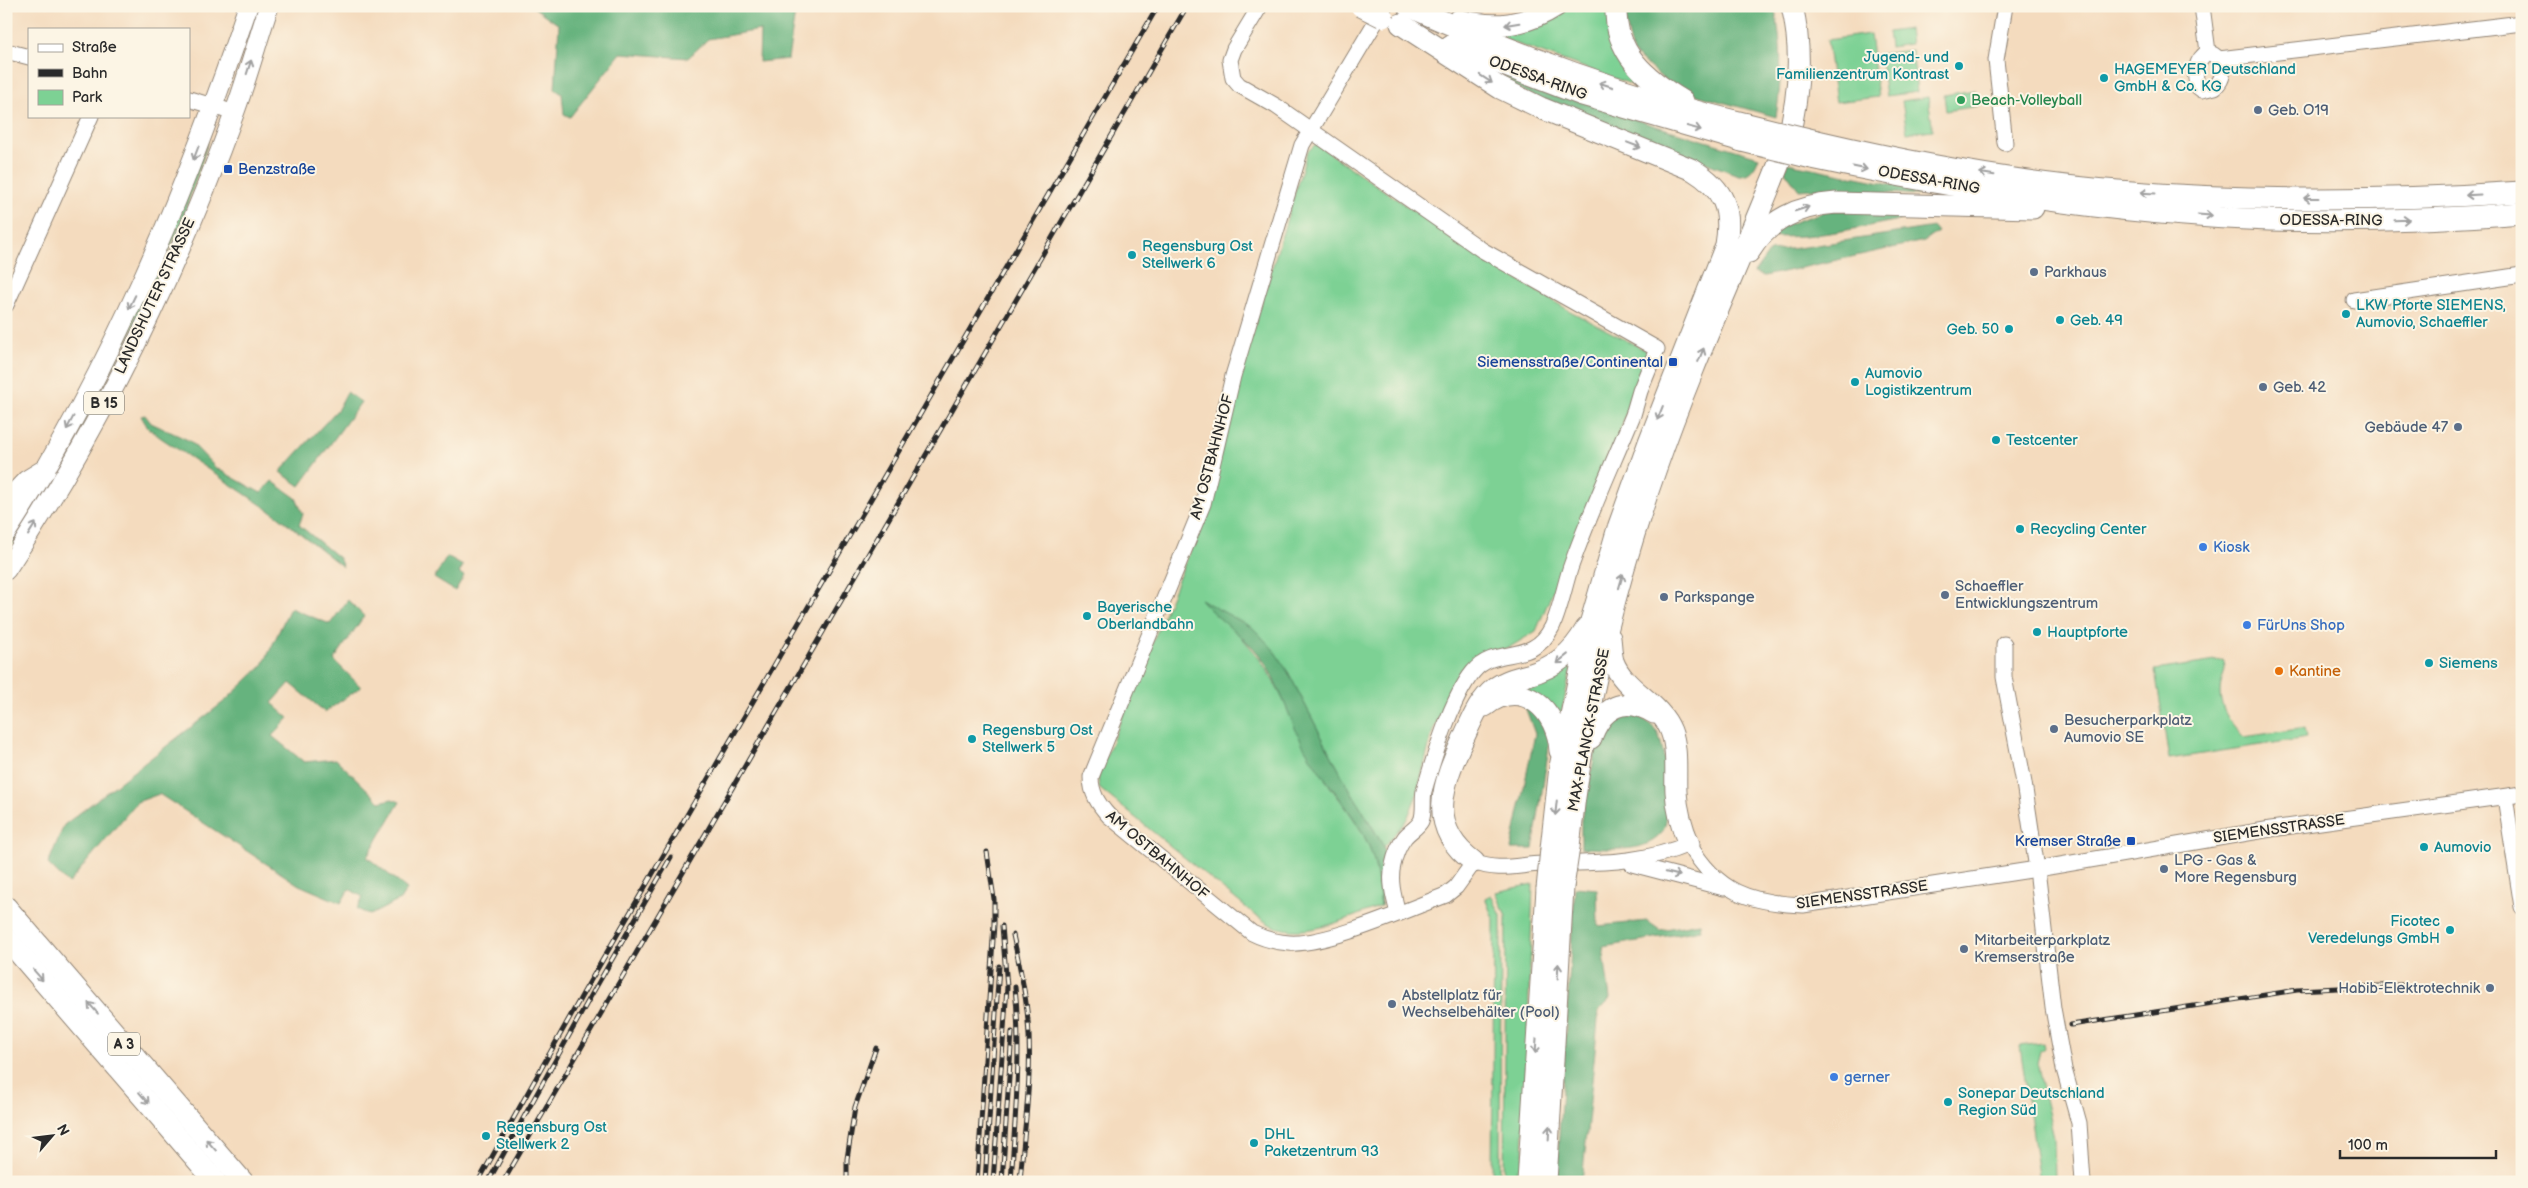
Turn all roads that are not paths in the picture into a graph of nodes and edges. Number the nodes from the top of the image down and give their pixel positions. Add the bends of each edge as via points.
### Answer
1 (248, 6) edge
2 (269, 6) edge
3 (1260, 6) edge
4 (1362, 6) edge
5 (1556, 6) edge
6 (1616, 6) edge
7 (1780, 6) edge
8 (1792, 6) edge
9 (2005, 6) edge
10 (2202, 6) edge
11 (1397, 12) edge
12 (2522, 23) edge
13 (6, 51) edge
14 (28, 57) edge
15 (190, 99) edge
16 (213, 107) junction
17 (235, 113) junction
18 (90, 118) edge
19 (1720, 118) junction
20 (1310, 131) junction
21 (1744, 133) junction
22 (2005, 143) dead end
23 (1814, 150) junction
24 (2522, 192) edge
25 (2122, 209) junction
26 (2522, 213) edge
27 (2522, 275) edge
28 (1724, 298) junction
29 (2354, 300) dead end
30 (6, 305) edge
31 (1678, 367) junction
32 (44, 470) junction
33 (6, 503) edge
34 (6, 533) edge
35 (6, 570) edge
36 (1600, 624) junction
37 (2004, 644) dead end
38 (1475, 714) junction
39 (1664, 719) junction
40 (1570, 769) junction
41 (2522, 794) edge
42 (2506, 797) junction
43 (1689, 844) junction
44 (1474, 862) junction
45 (1626, 862) junction
46 (2037, 869) junction
47 (1555, 888) junction
48 (1732, 890) junction
49 (6, 907) edge
50 (2522, 907) edge
51 (1398, 913) junction
52 (6, 938) edge
53 (216, 1182) edge
54 (242, 1182) edge
55 (1528, 1182) edge
56 (1546, 1182) edge
57 (2082, 1182) edge

1 - 16 main road, LANDSHUTER STRASSE / B 15
17 -> 2 main road, LANDSHUTER STRASSE / B 15
3 - 20 street via 1234,49 1230,60 1233,78
4 - 11 highway, ODESSA-RING, bridge
5 -> 11 highway via 1529,20 1495,26
6 - 19 highway via 1619,37 1636,67 1663,89
7 - 31 highway via 1788,48 1781,116 1746,215
8 - 28 highway via 1799,48 1794,118 1780,161
9 - 22 street via 1996,60
10 - 12 street via 2214,55
19 -> 11 highway, ODESSA-RING via 1655,101
11 - 20 street, AM OSTBAHNHOF via 1371,34
11 -> 21 highway, ODESSA-RING via 1495,63 1582,94
11 -> 31 highway via 1500,88 1667,158 1712,183 1728,214 1726,245
13 - 14 street
15 - 16 street
16 - 17 street
16 -> 32 main road, LANDSHUTER STRASSE / B 15 via 152,259 109,349
35 -> 17 main road, LANDSHUTER STRASSE / B 15 via 62,480 108,396 170,271
18 - 30 street
19 - 21 highway, ODESSA-RING
20 - 51 street via 1482,250 1657,349 1570,568 1552,626 1535,648 1483,662 1473,672 1452,709 1424,793 1422,819 1405,838 1392,867 1393,896
20 - 51 street, AM OSTBAHNHOF via 1302,145 1233,376 1203,504 1093,768 1091,786 1109,816 1237,922 1263,938 1290,944 1310,942
21 - 23 highway, ODESSA-RING, bridge
24 -> 23 highway, ODESSA-RING via 2265,199 2118,191
23 -> 25 highway, ODESSA-RING via 1934,183
25 -> 26 highway, ODESSA-RING via 2266,220 2332,221
28 -> 25 highway via 1761,234 1796,210 1817,205
27 - 29 street
36 -> 28 highway, MAX-PLANCK-STRASSE via 1655,469
31 -> 36 highway, MAX-PLANCK-STRASSE via 1618,528
32 - 33 highway via 26,481
32 - 34 main road, LANDSHUTER STRASSE / B 15
36 -> 38 highway via 1564,658 1542,671 1508,680 1495,688 1484,698
36 - 39 highway via 1621,675
36 - 40 highway, MAX-PLANCK-STRASSE
37 - 46 street via 2004,677
38 - 40 highway via 1509,695 1537,702 1547,711 1556,727
38 - 44 highway via 1446,779 1442,804 1444,823 1455,845
39 - 40 highway via 1646,708 1629,704 1613,707 1597,723
39 - 43 highway via 1671,732 1676,795
40 - 47 highway, MAX-PLANCK-STRASSE, bridge
41 - 42 street, SIEMENSSTRASSE
42 - 46 street, SIEMENSSTRASSE via 2271,829
42 - 50 street
43 - 45 street via 1667,854
43 - 48 street, SIEMENSSTRASSE via 1706,869
44 - 45 street via 1501,869 1539,864
44 - 51 street, AM OSTBAHNHOF via 1446,895
45 -> 48 street
46 - 48 street, SIEMENSSTRASSE via 1803,905 1772,904
46 - 57 street via 2053,1008 2064,1069 2079,1123
47 -> 55 highway, MAX-PLANCK-STRASSE
56 -> 47 highway, MAX-PLANCK-STRASSE
54 -> 49 highway, A 3
52 -> 53 highway, A 3

